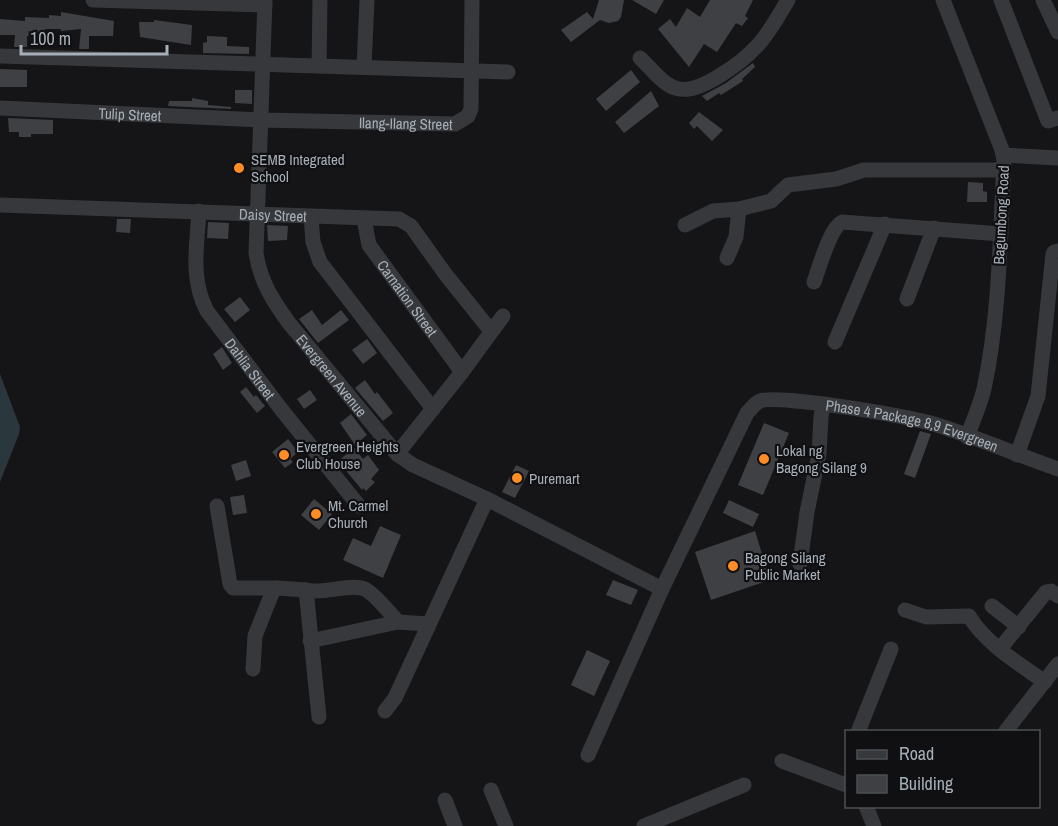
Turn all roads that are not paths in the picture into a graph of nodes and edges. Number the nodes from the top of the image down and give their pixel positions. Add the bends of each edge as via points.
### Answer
1 (93, 0) edge
2 (320, 0) edge
3 (368, 0) edge
4 (472, 0) edge
5 (788, 0) edge
6 (943, 0) edge
7 (1001, 0) edge
8 (1043, 0) edge
9 (265, 3) edge
10 (1058, 32) edge
11 (0, 56) edge
12 (640, 58) dead end
13 (263, 64) junction
14 (319, 66) junction
15 (364, 68) junction
16 (471, 71) junction
17 (508, 72) dead end
18 (0, 108) edge
19 (1058, 118) edge
20 (261, 120) junction
21 (1058, 158) edge
22 (1003, 162) junction
23 (0, 205) edge
24 (739, 209) junction
25 (199, 211) junction
26 (256, 215) junction
27 (311, 217) junction
28 (364, 219) junction
29 (885, 224) junction
30 (685, 225) dead end
31 (934, 228) junction
32 (1001, 234) junction
33 (1058, 251) edge
34 (727, 258) dead end
35 (814, 282) dead end
36 (1054, 291) edge
37 (907, 299) dead end
38 (502, 316) dead end
39 (491, 331) junction
40 (1052, 340) edge
41 (835, 342) dead end
42 (462, 372) junction
43 (823, 405) junction
44 (433, 408) junction
45 (967, 437) junction
46 (397, 454) junction
47 (1017, 455) junction
48 (1058, 469) edge
49 (487, 499) junction
50 (217, 506) dead end
51 (359, 506) dead end
52 (800, 564) dead end
53 (277, 588) junction
54 (662, 589) junction
55 (306, 590) junction
56 (1058, 596) edge
57 (992, 606) dead end
58 (905, 610) dead end
59 (398, 622) junction
60 (428, 624) junction
61 (1019, 627) junction
62 (310, 641) junction
63 (891, 649) dead end
64 (1001, 649) junction
65 (1058, 664) edge
66 (252, 669) dead end
67 (1045, 682) junction
68 (385, 711) dead end
69 (319, 717) dead end
70 (859, 730) edge
71 (1007, 730) edge
72 (588, 755) dead end
73 (782, 761) dead end
74 (744, 785) dead end
75 (845, 785) edge
76 (491, 790) dead end
77 (445, 800) dead end
78 (866, 808) edge
79 (455, 826) edge
80 (506, 826) edge
81 (644, 826) edge
82 (874, 826) edge

1 - 9 street
2 - 14 street
3 - 15 street
4 - 16 street, Ilang-Ilang Street
5 - 12 street via 756,47 699,87 679,89 668,85
6 - 22 street, Bagumbong Road
7 - 19 street via 1048,122
8 - 10 street
9 - 13 street, Evergreen Avenue
11 - 13 street
13 - 14 street
13 - 20 street, Evergreen Avenue
14 - 15 street
15 - 16 street
16 - 17 street
16 - 20 street, Ilang-Ilang Street via 471,109 468,116 455,124
18 - 20 street, Tulip Street
20 - 26 street, Evergreen Avenue
21 - 22 street
22 - 24 street via 864,170 788,185 771,201
22 - 32 street, Bagumbong Road
23 - 25 street, Daisy Street
24 - 30 street via 713,212
24 - 34 street via 736,237
25 - 26 street, Daisy Street
25 - 51 street, Dahlia Street via 195,280 199,297 281,410
26 - 27 street, Daisy Street
26 - 46 street, Evergreen Avenue via 258,268 273,302
27 - 28 street, Daisy Street
27 - 44 street via 320,262
28 - 39 street, Daisy Street via 399,219 411,226
28 - 42 street, Carnation Street via 369,245
29 - 31 street
29 - 35 street via 838,224
29 - 41 street
31 - 32 street
31 - 37 street
32 - 45 street, Bagumbong Road via 994,332 983,391
33 - 36 street via 1053,254
36 - 40 street
38 - 39 street
39 - 42 street
40 - 47 street
42 - 44 street
43 - 45 street, Phase 4 Package 8,9 Evergreen via 911,418
43 - 52 street via 819,454
43 - 54 street, Phase 4 Package 8,9 Evergreen via 762,400 747,413
44 - 46 street
45 - 47 street, Phase 4 Package 8,9 Evergreen
46 - 49 street, Evergreen Avenue
47 - 48 street, Phase 4 Package 8,9 Evergreen
49 - 54 street, Evergreen Avenue
49 - 60 street
50 - 53 street via 230,584 233,588
53 - 55 street
53 - 66 street via 255,636
54 - 72 street
55 - 59 street via 361,588
55 - 62 street
56 - 61 street via 1046,592
57 - 61 street
58 - 64 street via 927,616 969,616 976,629
59 - 60 street
59 - 62 street
60 - 68 street via 395,698
61 - 64 street
62 - 69 street
63 - 70 street
64 - 67 street
65 - 67 street
67 - 71 street
73 - 75 street
74 - 81 street
76 - 80 street
77 - 79 street
78 - 82 street

